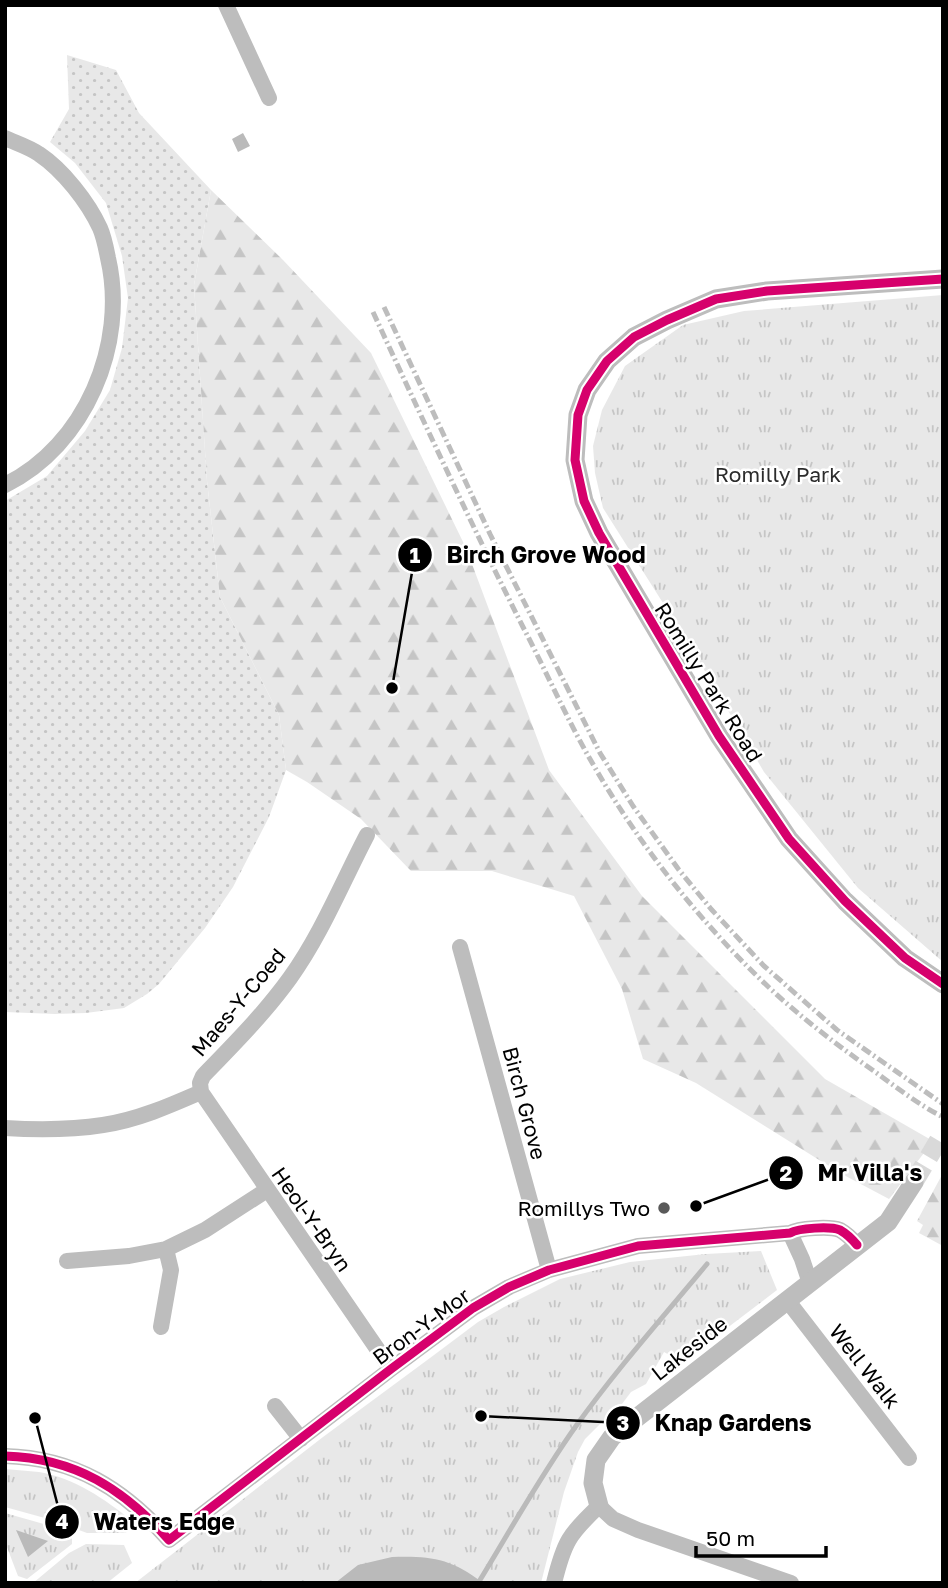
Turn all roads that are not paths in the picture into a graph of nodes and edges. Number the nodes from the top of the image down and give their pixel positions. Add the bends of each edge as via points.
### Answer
1 (226, 5) edge
2 (269, 98) dead end
3 (5, 138) edge
4 (943, 279) edge
5 (5, 485) edge
6 (367, 835) dead end
7 (460, 947) dead end
8 (943, 984) edge
9 (201, 1092) junction
10 (5, 1128) edge
11 (914, 1182) tunnel mouth
12 (267, 1190) junction
13 (790, 1233) junction
14 (857, 1245) junction
15 (166, 1249) junction
16 (67, 1261) dead end
17 (549, 1270) junction
18 (810, 1283) junction
19 (787, 1300) junction
20 (161, 1327) dead end
21 (391, 1369) junction
22 (275, 1406) dead end
23 (301, 1439) junction
24 (5, 1455) edge
25 (909, 1458) dead end
26 (599, 1506) junction
27 (554, 1583) edge
28 (791, 1583) edge

1 - 2 street
3 - 5 street via 39,154 69,181 89,209 101,230 111,271 113,308 108,348 93,393 49,455
4 - 8 street, Romilly Park Road via 767,291 716,299 667,320 634,337 607,361 587,390 578,415 575,460 584,501 599,533 719,736 789,839 905,958
6 - 9 street, Maes-Y-Coed via 317,936 290,978 203,1076
7 - 17 street, Birch Grove
9 - 10 street, Maes-Y-Coed via 103,1125
9 - 12 street, Heol-Y-Bryn
11 - 14 street, Lakeside via 888,1222
12 - 15 street
12 - 21 street, Heol-Y-Bryn
13 - 14 street, Bron-Y-Mor via 837,1229
13 - 17 street, Bron-Y-Mor via 638,1246
13 - 18 street
14 - 18 street, Lakeside
15 - 16 street
15 - 20 street via 171,1270
17 - 21 street, Bron-Y-Mor via 473,1308
18 - 19 street, Lakeside
19 - 25 street, Well Walk
19 - 26 street, Lakeside via 612,1437 596,1460 593,1483
21 - 23 street, Bron-Y-Mor
22 - 23 street
23 - 24 street, Bron-Y-Mor via 169,1540 129,1501 83,1473 45,1460
26 - 27 street via 570,1535
26 - 28 street via 613,1519 638,1530

